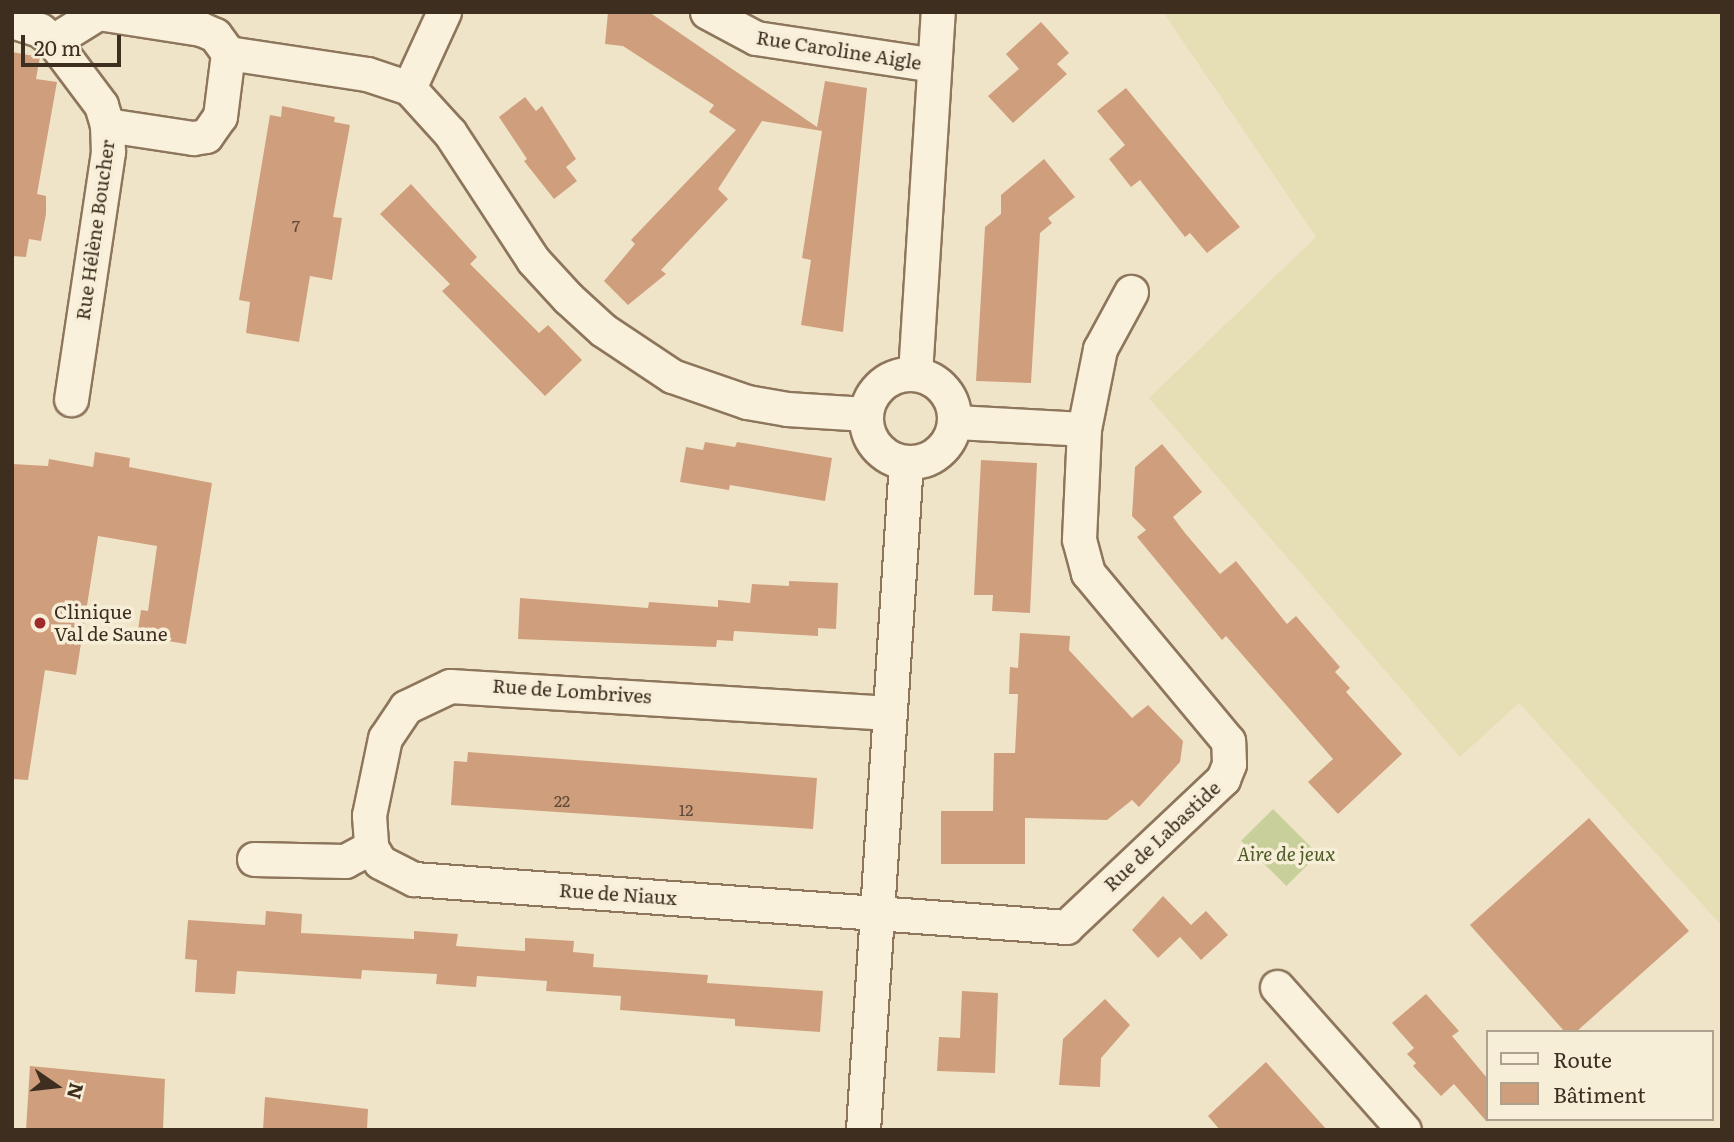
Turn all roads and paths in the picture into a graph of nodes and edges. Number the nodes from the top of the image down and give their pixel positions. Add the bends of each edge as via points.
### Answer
1 (444, 12) edge
2 (708, 12) edge
3 (938, 12) edge
4 (98, 13) edge
5 (12, 21) edge
6 (53, 41) junction
7 (228, 53) junction
8 (934, 65) junction
9 (409, 89) junction
10 (107, 125) junction
11 (1131, 292) dead end
12 (915, 374) junction
13 (71, 399) dead end
14 (866, 414) junction
15 (954, 422) junction
16 (1084, 429) junction
17 (906, 462) junction
18 (890, 713) junction
19 (371, 847) junction
20 (254, 859) dead end
21 (879, 912) junction
22 (1276, 988) dead end
23 (863, 1130) edge
24 (1404, 1130) edge

1 - 9 street
2 - 8 street, Rue Caroline Aigle via 756,38
3 - 8 street
4 - 6 street
4 - 7 street via 201,29 215,35
5 - 6 street, Rue Hélène Boucher via 40,30
6 - 10 street, Rue Hélène Boucher via 101,105
7 - 9 street via 367,74
7 - 10 street via 219,116 205,136
8 - 12 street
9 - 14 street via 475,166 533,260 614,338 672,376 710,391 787,410
10 - 13 street, Rue Hélène Boucher via 108,152
11 - 16 street, Rue de Labastide via 1100,349
12 - 14 street via 897,375 881,384
12 - 15 street via 944,390
14 - 17 street via 876,447 890,458
15 - 16 street
15 - 17 street via 939,452
16 - 21 street, Rue de Labastide via 1079,539 1088,573 1225,734 1230,754 1227,772 1066,927
17 - 18 street
18 - 19 street, Rue de Lombrives via 450,686 406,707 384,738 369,815
18 - 21 street
19 - 20 street via 345,861
19 - 21 street, Rue de Niaux via 380,862 414,879
21 - 23 street
22 - 24 street

